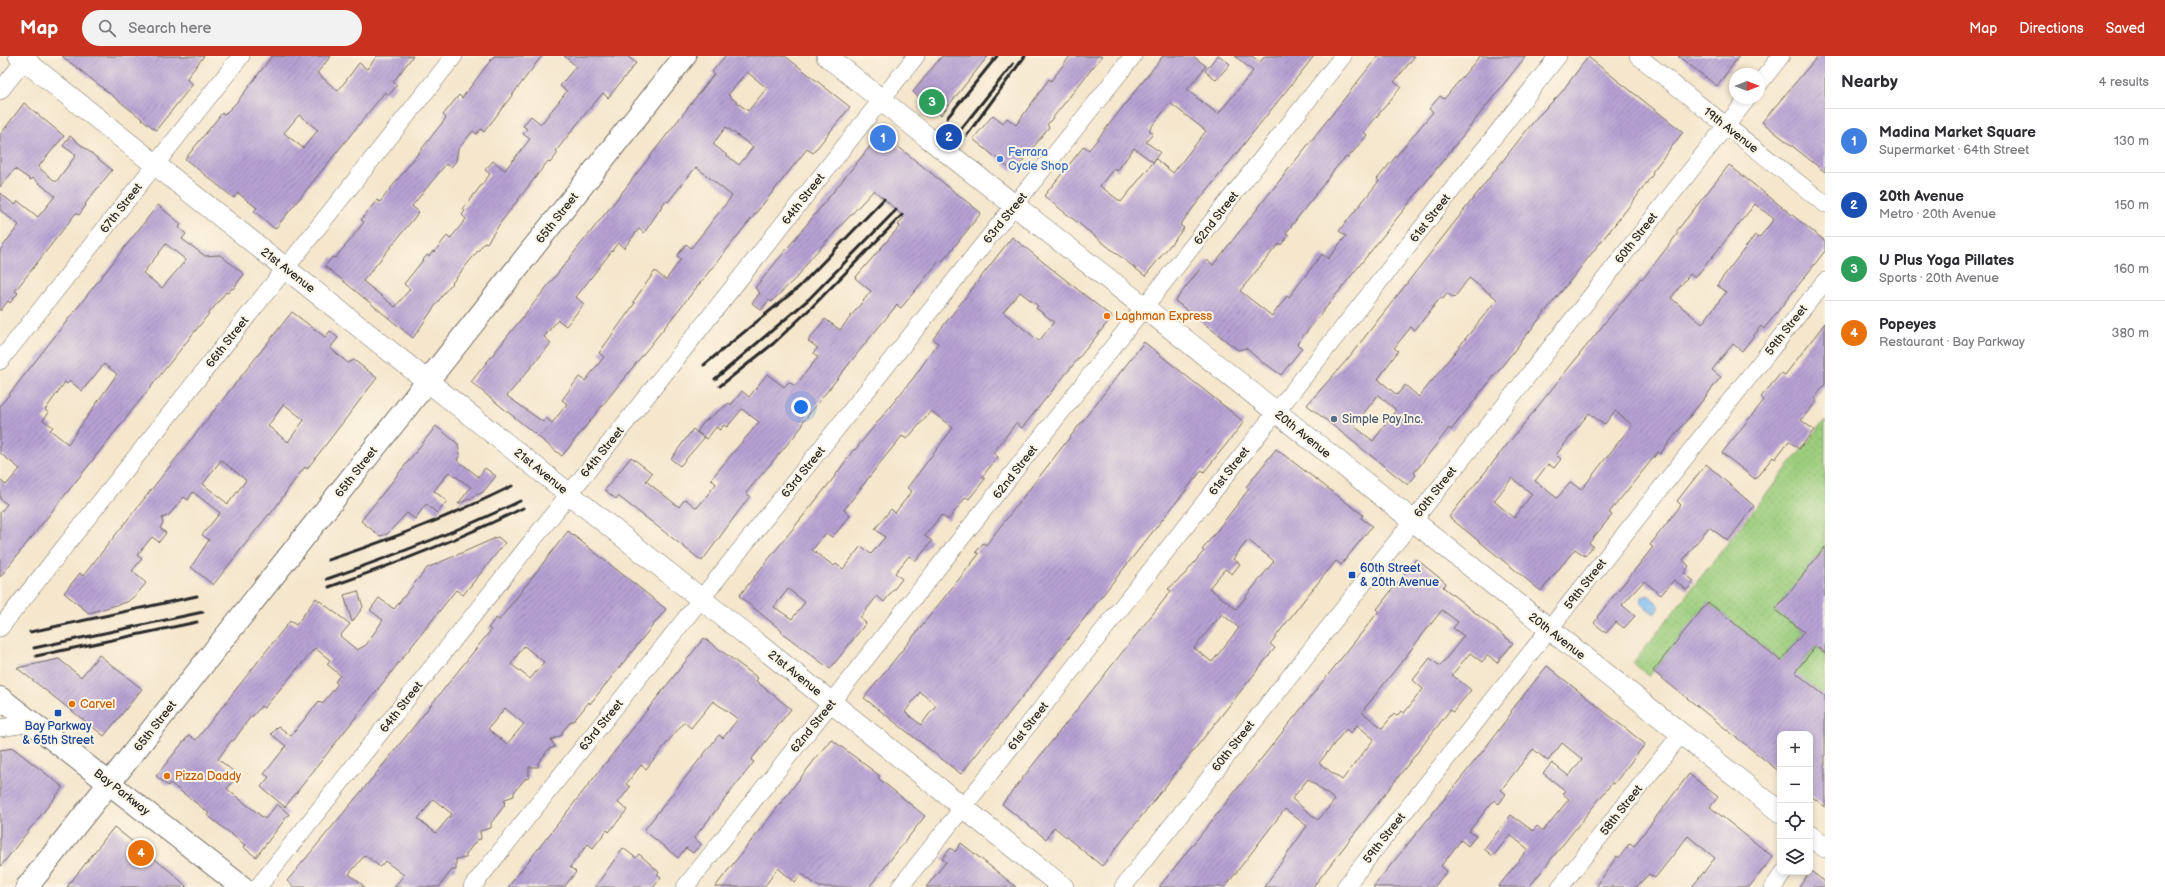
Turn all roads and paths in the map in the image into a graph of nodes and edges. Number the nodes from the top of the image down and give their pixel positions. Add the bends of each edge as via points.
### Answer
1 (241, 56) edge
2 (454, 56) edge
3 (685, 56) edge
4 (827, 56) edge
5 (916, 56) edge
6 (1133, 56) edge
7 (1343, 56) edge
8 (1558, 56) edge
9 (1638, 56) edge
10 (1781, 56) edge
11 (24, 57) edge
12 (1765, 76) edge
13 (0, 91) edge
14 (881, 100) junction
15 (1743, 104) edge
16 (1726, 126) junction
17 (155, 165) junction
18 (1825, 204) edge
19 (1015, 205) junction
20 (285, 268) junction
21 (1825, 282) edge
22 (1146, 307) junction
23 (0, 361) edge
24 (428, 381) junction
25 (1276, 412) junction
26 (569, 493) junction
27 (1412, 521) junction
28 (702, 598) junction
29 (0, 628) edge
30 (1549, 630) junction
31 (0, 698) edge
32 (831, 703) junction
33 (32, 723) junction
34 (0, 728) edge
35 (1681, 734) junction
36 (110, 782) junction
37 (963, 807) junction
38 (1777, 810) edge
39 (1782, 875) edge
40 (27, 887) edge
41 (242, 887) edge
42 (258, 887) edge
43 (472, 887) edge
44 (685, 887) edge
45 (900, 887) edge
46 (1064, 887) edge
47 (1123, 887) edge
48 (1345, 887) edge
49 (1560, 887) edge
50 (1773, 887) edge

1 - 17 street, 67th Street
2 - 20 street, 66th Street
3 - 24 main road, 65th Street
4 - 14 street, 20th Avenue
5 - 14 street, 64th Street
6 - 19 street, 63rd Street
7 - 22 street, 62nd Street
8 - 25 street, 61st Street
9 - 16 street, 19th Avenue
10 - 12 street
11 - 13 street
11 - 17 street, 21st Avenue
14 - 19 street, 20th Avenue, bridge
14 - 26 street, 64th Street
15 - 16 street, 60th Street
16 - 18 street, 19th Avenue
16 - 27 street, 60th Street
17 - 20 street, 21st Avenue
17 - 23 street, 67th Street
19 - 22 street, 20th Avenue
19 - 28 street, 63rd Street
20 - 24 street, 21st Avenue
20 - 29 street, 66th Street
21 - 30 street, 59th Street
22 - 25 street, 20th Avenue
22 - 32 street, 62nd Street
24 - 26 street, 21st Avenue
24 - 36 main road, 65th Street
25 - 27 street, 20th Avenue
25 - 37 street, 61st Street
26 - 28 street, 21st Avenue
26 - 42 street, 64th Street
27 - 30 street, 20th Avenue
27 - 47 street, 60th Street
28 - 32 street, 21st Avenue
28 - 43 street, 63rd Street
30 - 35 street, 20th Avenue
30 - 48 street, 59th Street
31 - 33 main road, Bay Parkway
32 - 37 street, 21st Avenue
32 - 44 street, 62nd Street
33 - 34 street
33 - 36 main road, Bay Parkway
35 - 38 street, 20th Avenue
35 - 49 street, 58th Street
36 - 40 main road, 65th Street
36 - 41 main road, Bay Parkway
37 - 45 street, 61st Street
37 - 46 street, 21st Avenue
39 - 50 street

